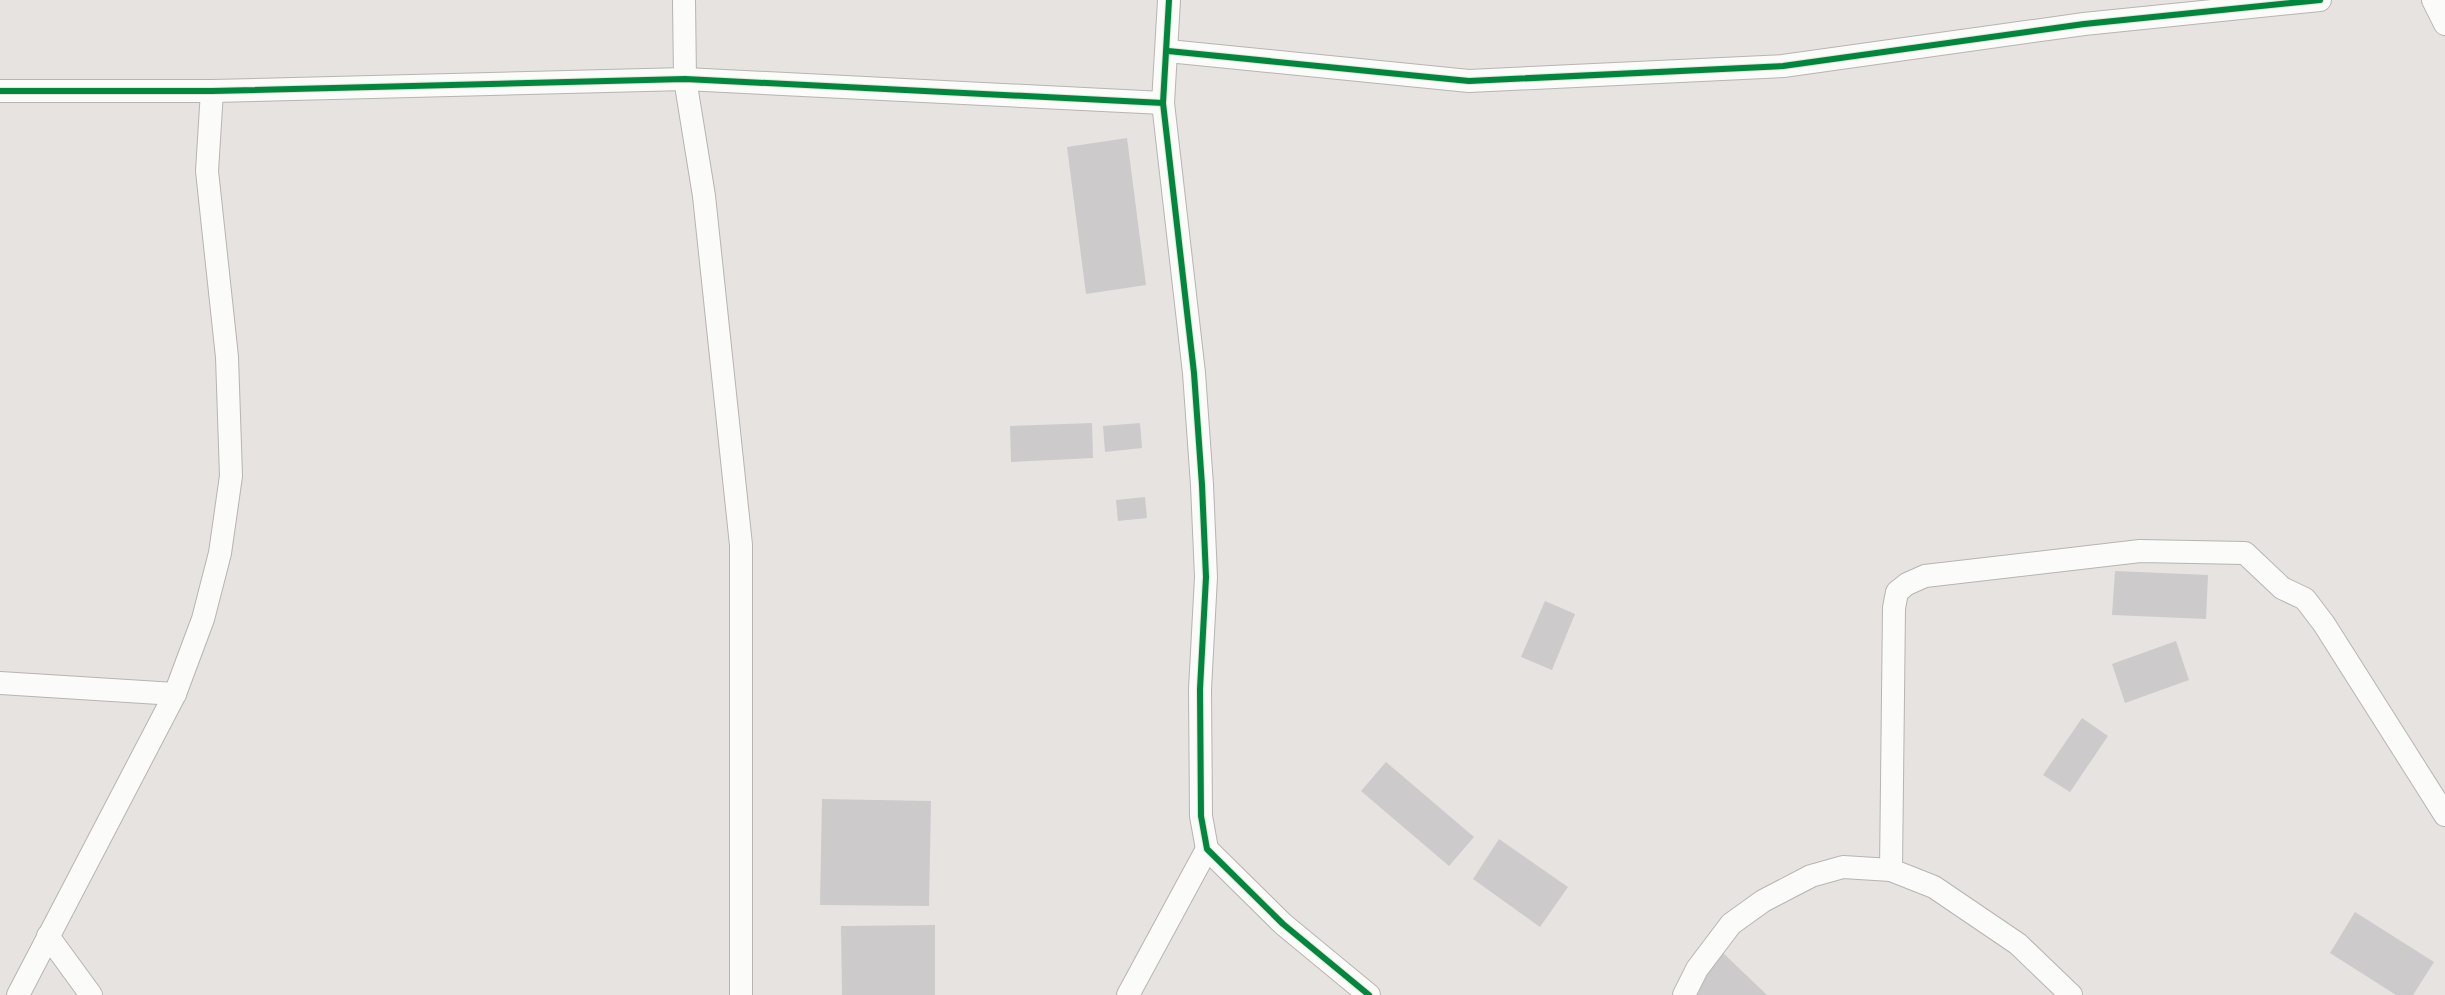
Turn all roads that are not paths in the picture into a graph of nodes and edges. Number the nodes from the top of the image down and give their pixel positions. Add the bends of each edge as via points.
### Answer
1 (684, 0) edge
2 (1169, 0) edge
3 (2320, 0) edge
4 (2433, 0) edge
5 (2445, 24) edge
6 (1168, 51) junction
7 (685, 79) junction
8 (0, 91) edge
9 (212, 91) junction
10 (1163, 103) junction
11 (0, 684) edge
12 (175, 694) junction
13 (2445, 815) edge
14 (1207, 849) junction
15 (1891, 870) junction
16 (48, 936) junction
17 (18, 995) edge
18 (91, 995) edge
19 (741, 995) edge
20 (1128, 995) edge
21 (1369, 995) edge
22 (1684, 995) edge
23 (2071, 995) edge

1 - 7 street
2 - 6 street
3 - 6 street via 2084,24 1783,66 1469,81
4 - 5 street
6 - 10 street
7 - 9 street
7 - 10 street
7 - 19 street via 704,196 741,545
8 - 9 street
9 - 12 street via 208,171 227,356 231,476 220,552 209,597
10 - 14 street via 1194,373 1202,485 1206,577 1200,689 1201,816
11 - 12 street
12 - 16 street
13 - 15 street via 2324,624 2305,599 2282,588 2246,553 2140,551 1925,576 1897,592 1894,608
14 - 20 street
14 - 21 street via 1283,924
15 - 22 street via 1843,867 1811,876 1763,901 1731,924 1697,969
15 - 23 street via 1934,887 2018,944
16 - 17 street
16 - 18 street

